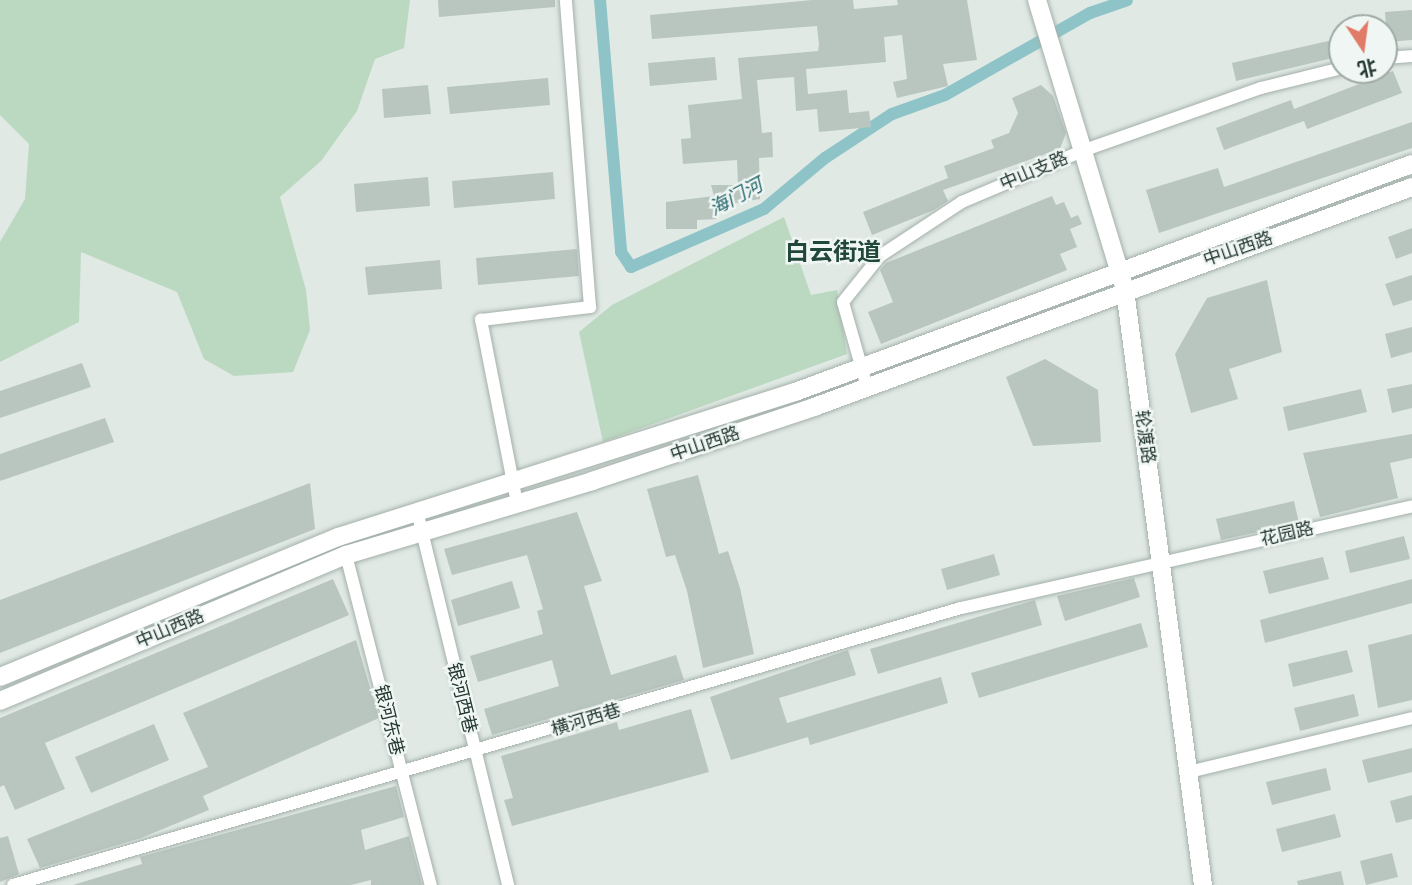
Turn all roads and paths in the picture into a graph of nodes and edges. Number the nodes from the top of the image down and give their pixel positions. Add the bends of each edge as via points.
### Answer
1 (566, 0) edge
2 (1037, 0) edge
3 (1328, 71) edge
4 (1082, 150) junction
5 (1412, 164) edge
6 (1412, 187) edge
7 (1120, 270) junction
8 (1125, 290) junction
9 (860, 368) junction
10 (867, 387) junction
11 (513, 483) junction
12 (517, 503) junction
13 (1412, 506) edge
14 (417, 511) junction
15 (422, 531) junction
16 (346, 555) junction
17 (1161, 562) junction
18 (0, 677) edge
19 (0, 701) edge
20 (1412, 718) edge
21 (476, 753) junction
22 (402, 771) junction
23 (1188, 772) junction
24 (13, 885) edge
25 (431, 885) edge
26 (508, 885) edge
27 (1203, 885) edge

1 - 11 street via 590,307 481,320
2 - 4 main road, 轮渡路
3 - 4 street, 中山支路 via 1261,88
4 - 7 main road, 轮渡路
4 - 9 street, 中山支路 via 962,202 880,256 843,302
5 - 7 main road, 中山西路
6 - 8 main road, 中山西路
7 - 8 main road, 轮渡路
7 - 9 main road, 中山西路
8 - 10 main road, 中山西路
8 - 17 main road, 轮渡路
9 - 10 street, 中山支路
9 - 11 main road, 中山西路
10 - 12 main road, 中山西路
11 - 12 street
11 - 14 main road, 中山西路
12 - 15 main road, 中山西路
13 - 17 street, 花园路
14 - 15 street, 银河西巷
14 - 18 main road, 中山西路 via 338,537
15 - 16 main road, 中山西路
15 - 21 street, 银河西巷
16 - 19 main road, 中山西路
16 - 22 street, 银河东巷
17 - 21 street, 横河西巷 via 961,608
17 - 23 main road, 轮渡路
20 - 23 street
21 - 22 street, 横河西巷
21 - 26 street, 银河西巷
22 - 24 street, 横河西巷
22 - 25 street, 银河东巷
23 - 27 main road, 轮渡路

